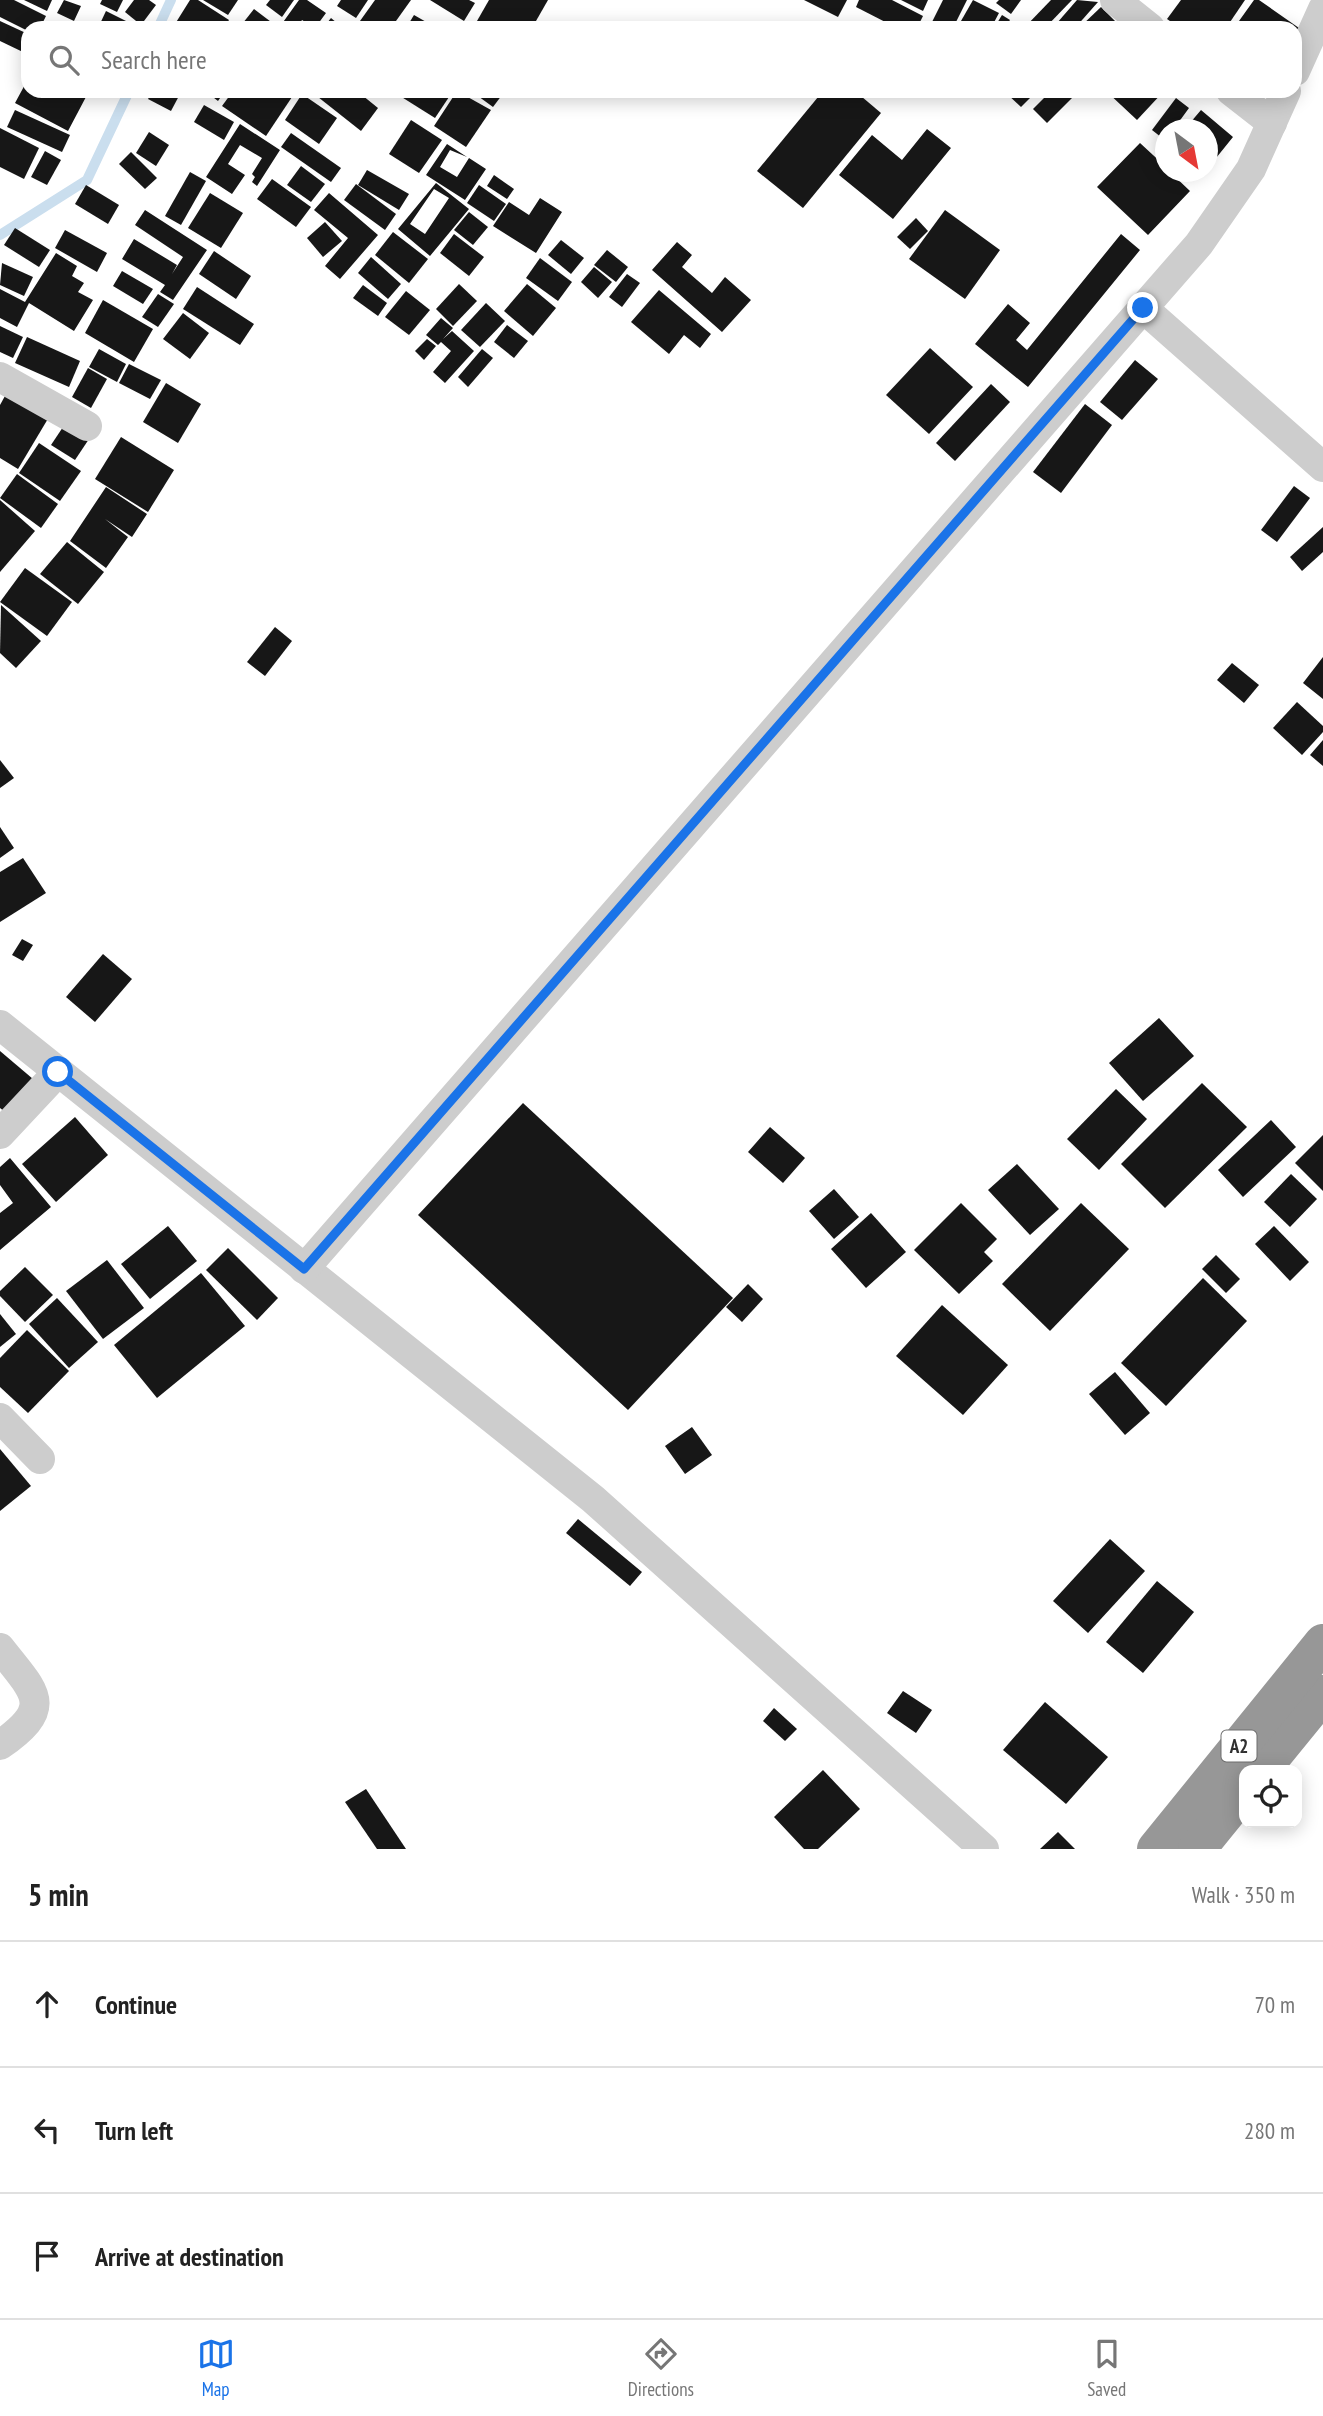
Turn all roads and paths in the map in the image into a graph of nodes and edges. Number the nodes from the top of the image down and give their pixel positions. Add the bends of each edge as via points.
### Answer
1 (1115, 0) edge
2 (1323, 9) edge
3 (1141, 21) edge
4 (1302, 56) edge
5 (1240, 98) edge
6 (1283, 98) edge
7 (1272, 123) junction
8 (1143, 308) junction
9 (0, 377) edge
10 (87, 426) dead end
11 (1323, 467) edge
12 (0, 1025) edge
13 (58, 1072) junction
14 (0, 1135) edge
15 (304, 1269) junction
16 (0, 1418) edge
17 (40, 1460) dead end
18 (1323, 1643) edge
19 (0, 1648) edge
20 (1323, 1694) edge
21 (0, 1745) edge
22 (1265, 1765) edge
23 (1239, 1797) edge
24 (984, 1849) edge
25 (1156, 1849) edge
26 (1197, 1849) edge

1 - 3 street
2 - 4 street
5 - 7 street
6 - 7 street
7 - 8 street via 1251,169 1199,244
8 - 11 street
8 - 15 street
9 - 10 street
12 - 13 street
13 - 14 street
13 - 15 street
15 - 24 street via 593,1499
16 - 17 street
18 - 25 highway, A2
19 - 21 street via 32,1688 36,1704 27,1724
20 - 22 highway, A2
23 - 26 highway, A2

